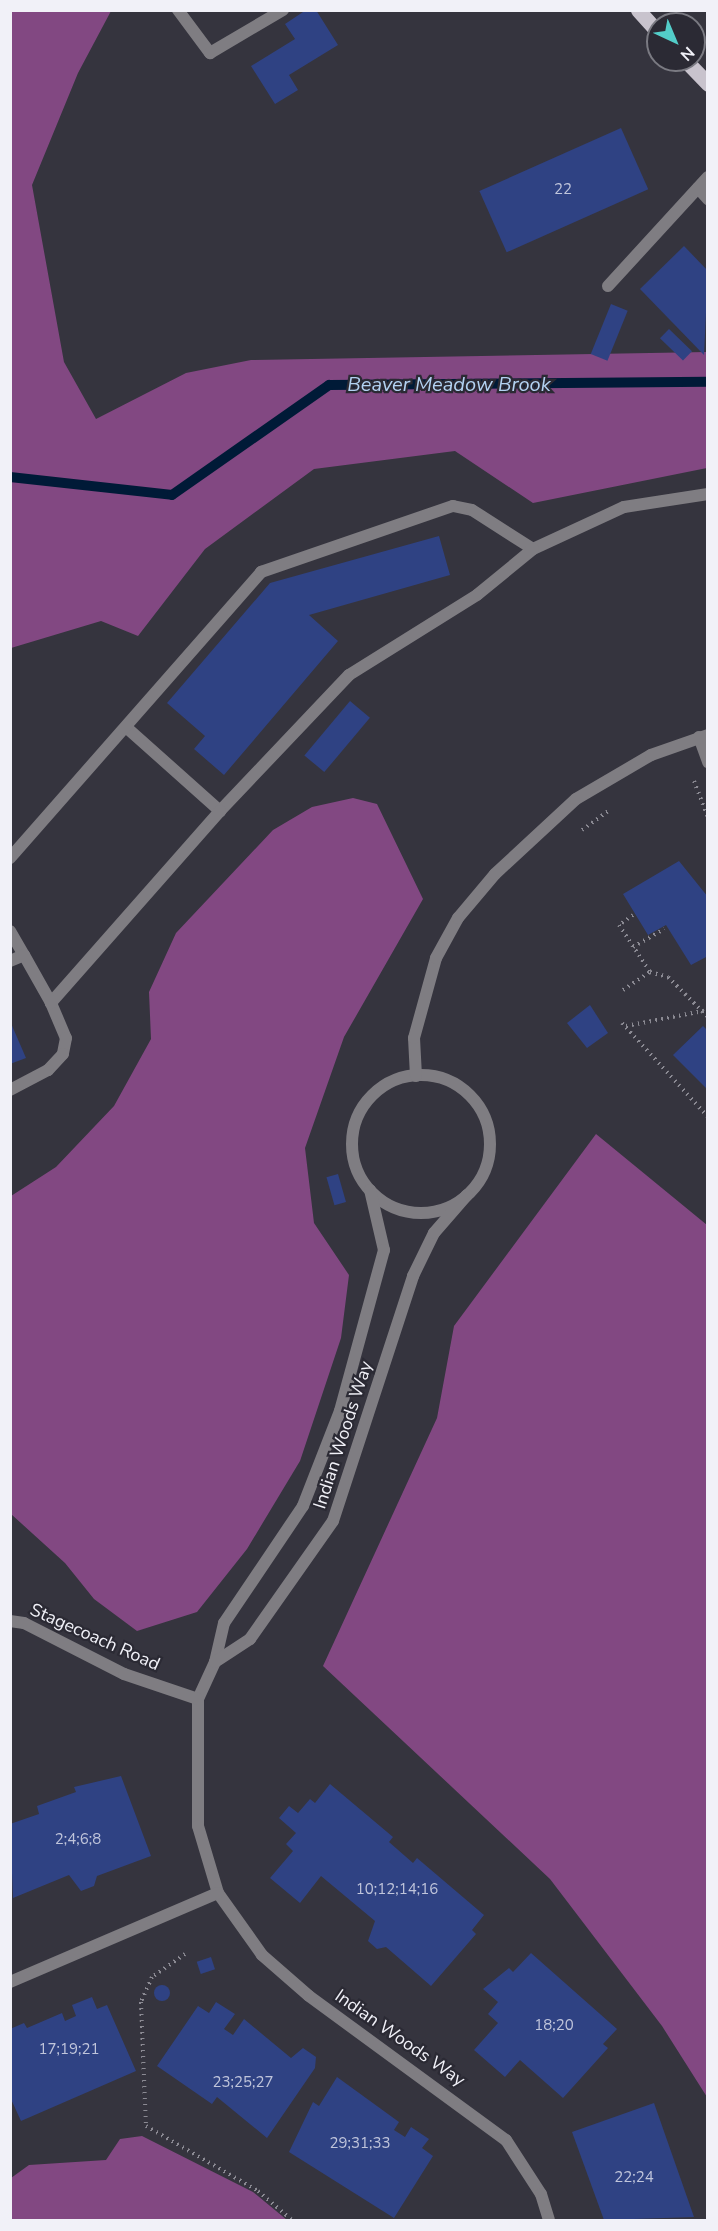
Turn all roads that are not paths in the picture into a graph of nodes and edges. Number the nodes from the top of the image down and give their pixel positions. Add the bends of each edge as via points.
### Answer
1 (178, 10) edge
2 (283, 10) edge
3 (696, 72) edge
4 (708, 84) edge
5 (708, 177) edge
6 (698, 188) junction
7 (708, 199) edge
8 (608, 286) dead end
9 (708, 494) edge
10 (534, 549) junction
11 (127, 728) junction
12 (703, 736) edge
13 (708, 762) edge
14 (220, 811) junction
15 (10, 858) edge
16 (10, 931) edge
17 (24, 955) junction
18 (10, 961) edge
19 (51, 1003) junction
20 (416, 1076) junction
21 (13, 1090) edge
22 (370, 1190) junction
23 (467, 1195) junction
24 (10, 1621) edge
25 (215, 1662) junction
26 (198, 1699) junction
27 (218, 1893) junction
28 (10, 1982) edge
29 (549, 2220) edge

1 - 2 street via 210,53
3 - 4 main road
5 - 6 street
6 - 7 street
6 - 8 street
9 - 10 street via 624,507
10 - 11 street via 472,510 453,506 261,572
10 - 14 street via 477,595 349,675
11 - 14 street
11 - 15 street
12 - 13 street
12 - 20 street via 651,755 576,799 487,883 458,918 436,958 414,1038
14 - 19 street
16 - 17 street
17 - 18 street
17 - 19 street
19 - 21 street via 66,1038 63,1054 54,1066
20 - 22 street via 387,1084 357,1118 352,1148
20 - 23 street via 457,1085 485,1116 489,1158
22 - 23 street via 391,1206 417,1212 444,1209
22 - 25 street, Indian Woods Way via 384,1250 340,1411 303,1506 224,1623
23 - 25 street, Indian Woods Way via 434,1233 417,1266 333,1521 250,1640
24 - 26 street, Stagecoach Road via 24,1623 124,1674
25 - 26 street, Indian Woods Way
26 - 27 street, Indian Woods Way via 195,1801
27 - 28 street
27 - 29 street, Indian Woods Way via 243,1933 296,1986 506,2140 541,2194

